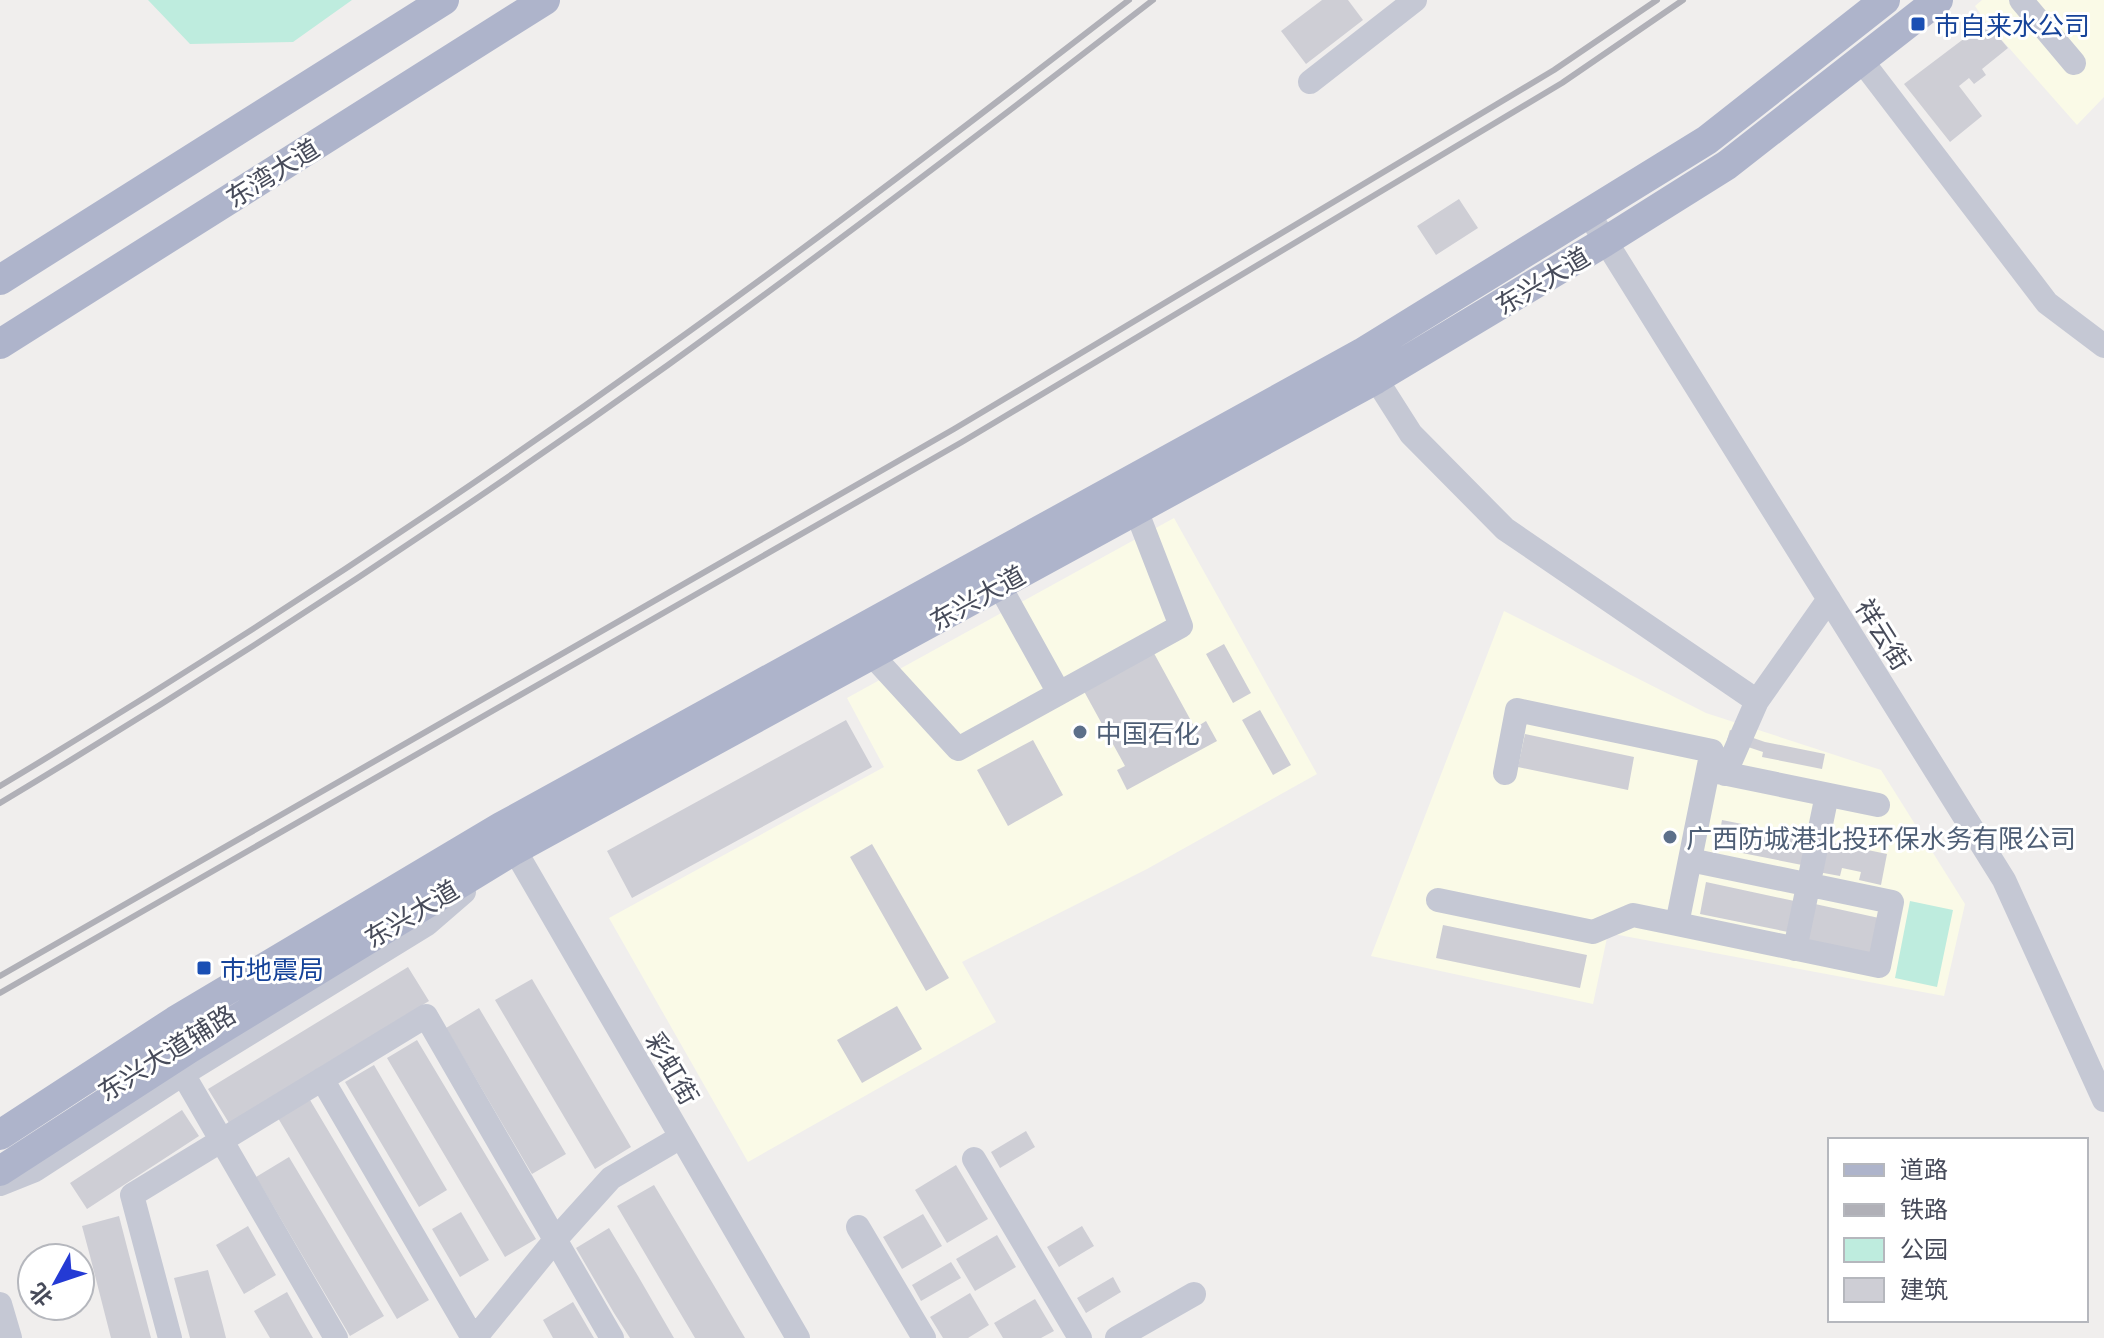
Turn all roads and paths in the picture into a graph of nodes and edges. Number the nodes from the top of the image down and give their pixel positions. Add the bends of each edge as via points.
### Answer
1 (444, 0) edge
2 (545, 0) edge
3 (1415, 0) edge
4 (1885, 0) edge
5 (1938, 0) edge
6 (2021, 0) edge
7 (1862, 61) junction
8 (2074, 63) dead end
9 (1310, 82) dead end
10 (1588, 213) junction
11 (1606, 241) junction
12 (0, 280) edge
13 (0, 344) edge
14 (2104, 346) edge
15 (1376, 379) junction
16 (1136, 510) junction
17 (999, 585) junction
18 (1829, 599) junction
19 (872, 655) junction
20 (1059, 693) junction
21 (1757, 701) junction
22 (1717, 772) junction
23 (1505, 773) dead end
24 (1827, 795) junction
25 (1878, 805) dead end
26 (508, 838) junction
27 (1690, 860) junction
28 (1809, 885) junction
29 (1438, 900) dead end
30 (1677, 924) junction
31 (1795, 949) junction
32 (350, 971) junction
33 (311, 974) junction
34 (226, 1037) junction
35 (183, 1074) junction
36 (322, 1079) junction
37 (2104, 1100) edge
38 (0, 1135) edge
39 (681, 1137) junction
40 (221, 1141) junction
41 (974, 1159) dead end
42 (0, 1171) edge
43 (0, 1184) edge
44 (858, 1227) dead end
45 (555, 1240) junction
46 (1194, 1294) dead end
47 (0, 1304) edge
48 (10, 1338) edge
49 (170, 1338) edge
50 (336, 1338) edge
51 (474, 1338) edge
52 (612, 1338) edge
53 (798, 1338) edge
54 (924, 1338) edge
55 (1080, 1338) edge
56 (1117, 1338) edge

1 - 12 main road, 东湾大道
2 - 13 main road, 东湾大道
3 - 9 street
4 - 10 main road, 东兴大道 via 1707,140
5 - 7 main road, 东兴大道
6 - 8 street
7 - 11 main road, 东兴大道 via 1727,165
7 - 14 street via 2047,303
10 - 11 street, 祥云街
10 - 26 main road, 东兴大道 via 1362,353
11 - 15 main road, 东兴大道
11 - 18 street, 祥云街
15 - 16 main road, 东兴大道
15 - 21 street via 1411,434 1505,529
16 - 17 main road, 东兴大道
16 - 20 street via 1181,626
17 - 19 main road, 东兴大道
17 - 20 street
18 - 21 street
18 - 37 street, 祥云街 via 2004,880
19 - 20 street via 958,749
19 - 26 main road, 东兴大道
21 - 22 street
22 - 23 street via 1712,751 1517,710
22 - 24 street
22 - 27 street
24 - 25 street
24 - 28 street
26 - 32 street, 东兴大道辅路 via 427,924
26 - 33 main road, 东兴大道
26 - 38 main road, 东兴大道 via 175,1021
26 - 39 street, 彩虹街
27 - 28 street
27 - 30 street
28 - 31 street
28 - 31 street via 1892,902 1879,966
29 - 30 street via 1593,932 1633,915
30 - 31 street
32 - 33 street
32 - 34 street, 东兴大道辅路
33 - 34 main road, 东兴大道
34 - 35 street, 东兴大道辅路
34 - 42 main road, 东兴大道
35 - 40 street
35 - 43 street, 东兴大道辅路 via 35,1170
36 - 40 street
36 - 45 street via 426,1016
36 - 51 street
39 - 45 street via 611,1178
39 - 53 street, 彩虹街
40 - 49 street via 132,1195
40 - 50 street
41 - 55 street
44 - 54 street
45 - 51 street
45 - 52 street
46 - 56 street
47 - 48 street

